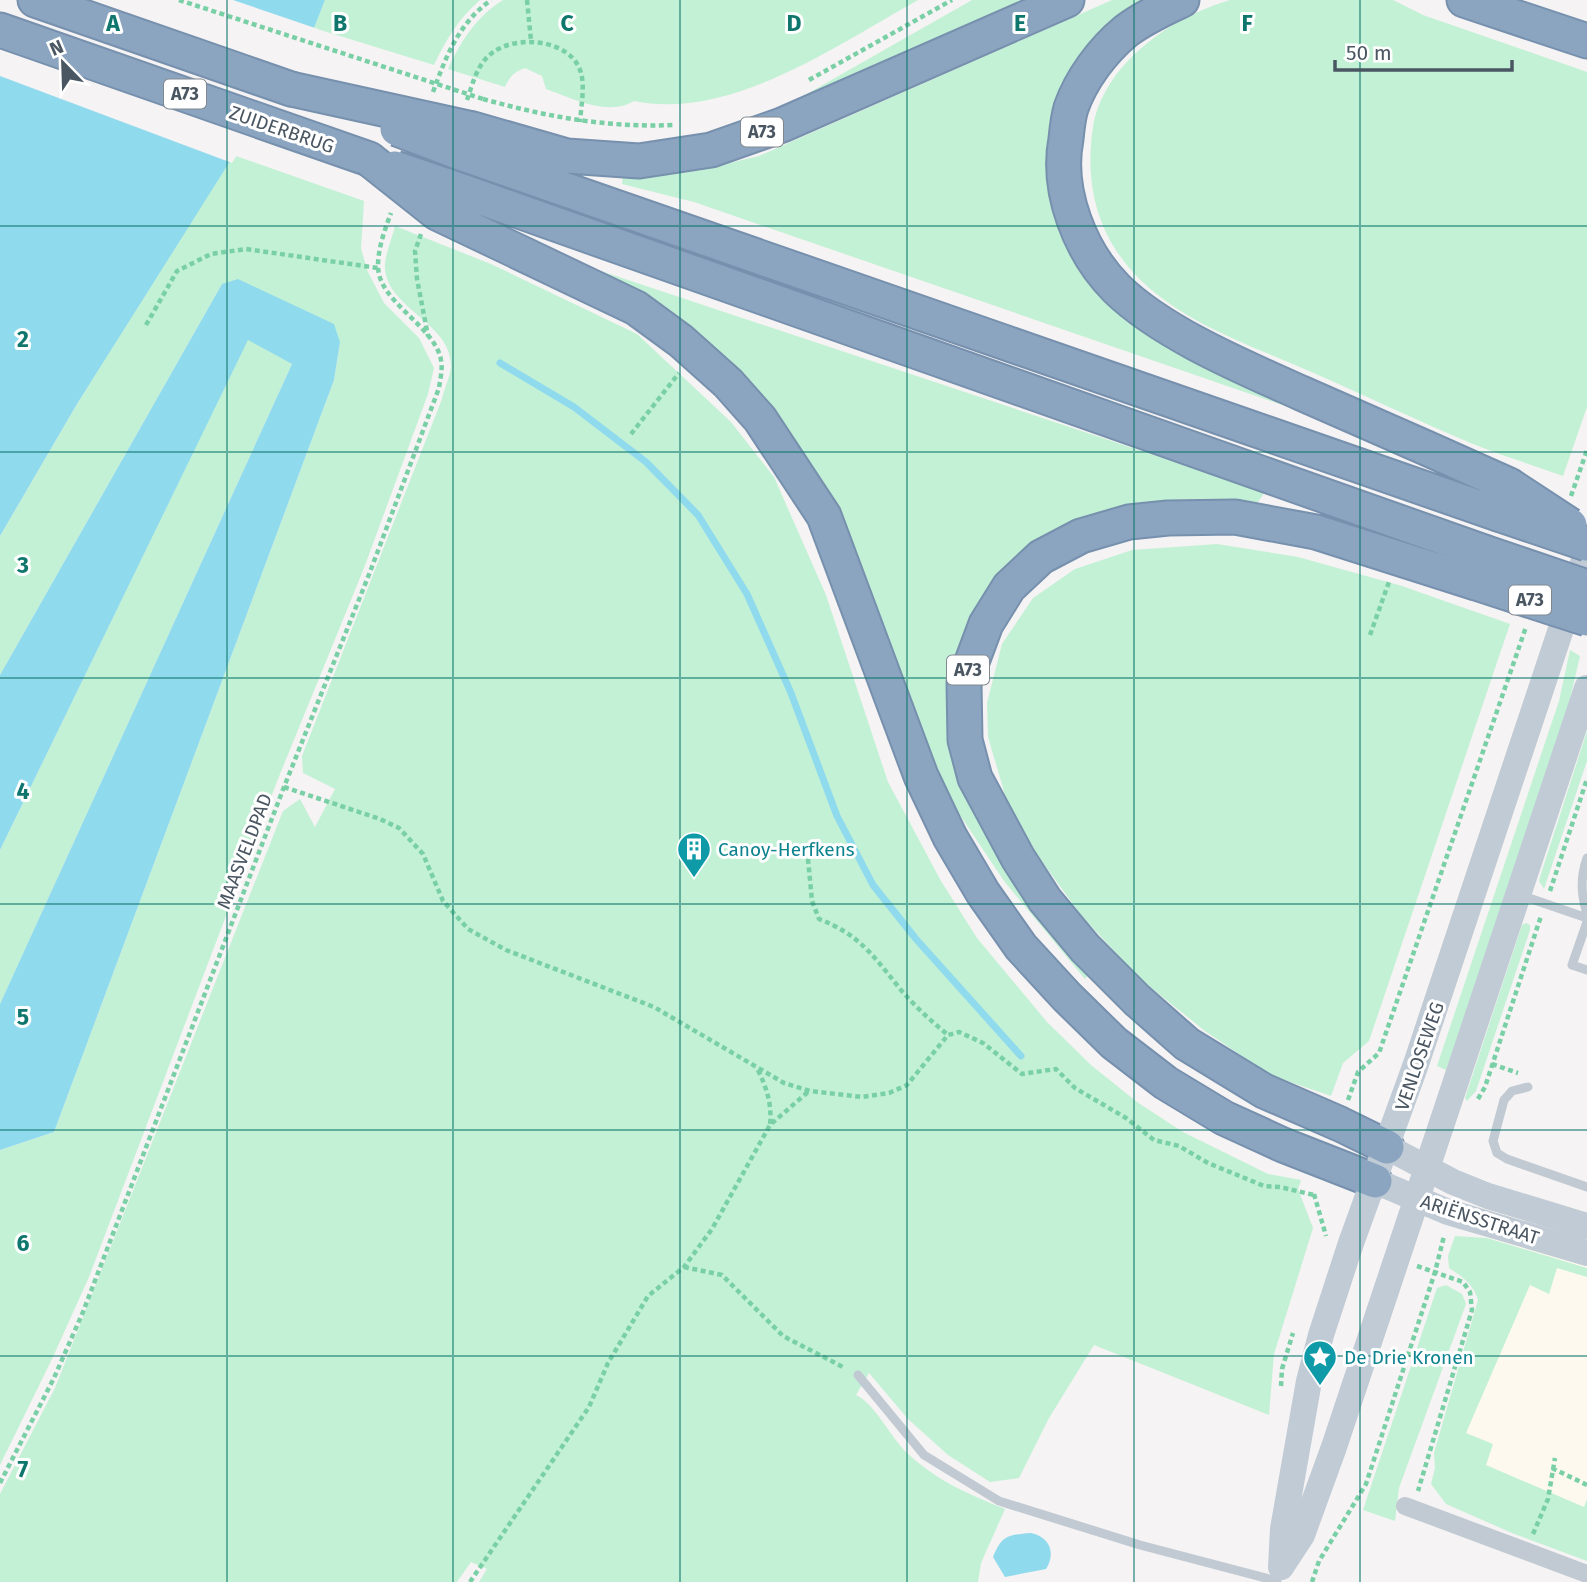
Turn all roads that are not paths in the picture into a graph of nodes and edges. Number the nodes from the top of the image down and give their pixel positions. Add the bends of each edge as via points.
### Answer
1 (35, 0) edge
2 (1067, 0) edge
3 (1182, 0) edge
4 (1464, 0) edge
5 (0, 30) edge
6 (1587, 41) edge
7 (473, 127) junction
8 (441, 199) junction
9 (1504, 499) junction
10 (1587, 536) edge
11 (1587, 544) edge
12 (1587, 551) edge
13 (1478, 567) junction
14 (1587, 587) edge
15 (1587, 619) edge
16 (1587, 688) edge
17 (1587, 858) edge
18 (1518, 895) junction
19 (1587, 918) edge
20 (1587, 970) edge
21 (1529, 1082) road end
22 (1387, 1147) junction
23 (1427, 1169) junction
24 (1375, 1181) junction
25 (1587, 1187) edge
26 (1488, 1196) junction
27 (1417, 1199) junction
28 (1480, 1221) junction
29 (1587, 1226) edge
30 (1587, 1253) edge
31 (858, 1374) road end
32 (1409, 1508) road end
33 (1587, 1574) edge
34 (1278, 1577) edge

1 - 7 highway, ZUIDERBRUG / A73, bridge via 291,89
2 - 7 highway, A73 via 782,125 711,150 639,162 568,156
3 - 9 highway, A73 via 1125,32 1087,75 1071,109 1065,177 1069,208 1086,246 1116,288 1157,321
4 - 6 highway
5 - 8 highway, ZUIDERBRUG / A73, bridge via 369,159
7 - 9 highway, A73
8 - 13 highway, A73
8 - 24 highway, A73 via 636,308 728,383 760,419 824,516 922,776 950,836 1021,947 1067,998 1114,1043 1166,1083 1224,1118
9 - 10 highway, A73, bridge
9 - 11 highway, A73, bridge
12 - 22 main road, VENLOSEWEG
13 - 14 highway, A73, bridge
13 - 15 highway, A73, bridge
13 - 22 highway, A73 via 1235,517 1129,522 1081,537 1041,557 1009,587 986,624 964,683 965,740 975,778 1045,900 1085,948 1187,1044 1264,1091
16 - 18 main road
17 - 19 lane via 1581,885
18 - 19 lane
18 - 23 main road
19 - 20 lane via 1572,965
21 - 25 lane via 1504,1100 1493,1141 1497,1153
22 - 23 main road, ARIËNSSTRAAT
22 - 24 main road, VENLOSEWEG
23 - 26 main road, ARIËNSSTRAAT
23 - 27 main road
24 - 27 main road, ARIËNSSTRAAT
24 - 34 main road, VENLOSEWEG via 1309,1381
26 - 28 lane
26 - 29 main road, ARIËNSSTRAAT
27 - 28 main road, ARIËNSSTRAAT
27 - 34 main road via 1302,1535
28 - 30 main road, ARIËNSSTRAAT
31 - 34 lane via 924,1455 999,1501 1140,1545
32 - 33 street

